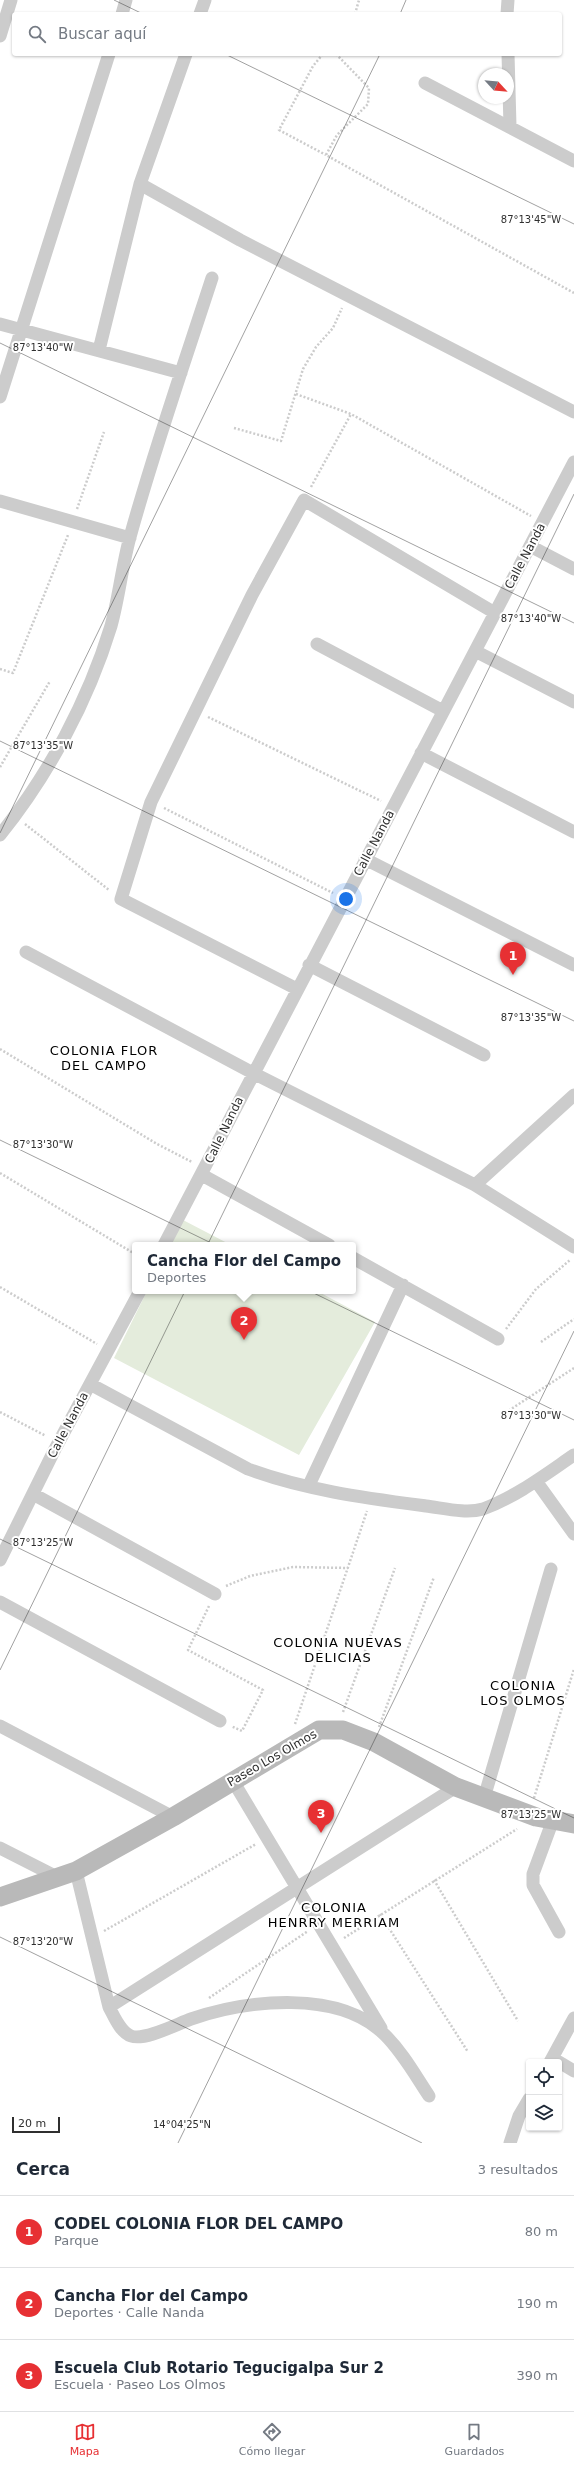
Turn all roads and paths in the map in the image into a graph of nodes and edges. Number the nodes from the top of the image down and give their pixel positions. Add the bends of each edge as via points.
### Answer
1 (11, 0) edge
2 (126, 0) edge
3 (205, 0) edge
4 (360, 0) edge
5 (508, 0) edge
6 (123, 12) edge
7 (201, 12) edge
8 (355, 12) edge
9 (508, 12) edge
10 (0, 36) edge
11 (108, 56) edge
12 (185, 56) edge
13 (321, 56) edge
14 (338, 56) edge
15 (508, 56) edge
16 (425, 83) dead end
17 (510, 126) junction
18 (326, 155) junction
19 (574, 161) edge
20 (140, 184) junction
21 (212, 278) dead end
22 (574, 293) edge
23 (349, 295) junction
24 (0, 324) edge
25 (22, 330) junction
26 (99, 350) junction
27 (181, 373) junction
28 (296, 394) junction
29 (0, 397) edge
30 (574, 412) edge
31 (350, 414) junction
32 (234, 428) dead end
33 (104, 432) dead end
34 (574, 462) edge
35 (304, 500) junction
36 (0, 501) edge
37 (73, 522) junction
38 (542, 522) junction
39 (130, 538) junction
40 (530, 546) junction
41 (574, 569) edge
42 (495, 613) junction
43 (317, 644) dead end
44 (474, 651) junction
45 (0, 669) edge
46 (50, 681) dead end
47 (574, 702) edge
48 (194, 711) junction
49 (443, 711) junction
50 (421, 753) junction
51 (0, 767) edge
52 (151, 802) junction
53 (393, 807) junction
54 (15, 816) junction
55 (574, 832) edge
56 (0, 835) edge
57 (365, 859) junction
58 (344, 898) junction
59 (120, 900) junction
60 (26, 952) dead end
61 (309, 965) junction
62 (574, 965) edge
63 (297, 989) junction
64 (0, 1049) edge
65 (484, 1055) dead end
66 (253, 1073) junction
67 (574, 1094) edge
68 (204, 1172) junction
69 (0, 1173) edge
70 (474, 1185) junction
71 (166, 1242) edge
72 (324, 1242) edge
73 (574, 1247) edge
74 (132, 1252) edge
75 (574, 1256) edge
76 (356, 1260) edge
77 (403, 1285) junction
78 (0, 1287) edge
79 (138, 1294) edge
80 (574, 1319) edge
81 (498, 1339) joint
82 (541, 1342) dead end
83 (107, 1351) junction
84 (574, 1368) edge
85 (90, 1384) junction
86 (0, 1412) edge
87 (502, 1415) dead end
88 (59, 1442) junction
89 (574, 1454) edge
90 (536, 1481) junction
91 (309, 1485) junction
92 (32, 1494) junction
93 (371, 1498) junction
94 (574, 1534) edge
95 (0, 1560) edge
96 (348, 1568) junction
97 (394, 1568) dead end
98 (551, 1569) dead end
99 (434, 1577) dead end
100 (215, 1594) junction
101 (0, 1602) edge
102 (574, 1669) edge
103 (220, 1721) joint
104 (0, 1726) edge
105 (337, 1730) junction
106 (374, 1742) junction
107 (286, 1751) junction
108 (233, 1781) junction
109 (456, 1787) junction
110 (484, 1798) junction
111 (173, 1817) junction
112 (539, 1817) junction
113 (574, 1824) edge
114 (267, 1838) junction
115 (0, 1848) edge
116 (68, 1874) junction
117 (434, 1880) junction
118 (296, 1888) junction
119 (0, 1897) edge
120 (380, 1914) junction
121 (318, 1924) junction
122 (559, 1932) dead end
123 (92, 1937) junction
124 (331, 1946) junction
125 (208, 1999) dead end
126 (109, 2007) junction
127 (574, 2018) edge
128 (518, 2022) dead end
129 (384, 2034) junction
130 (468, 2052) dead end
131 (556, 2059) edge
132 (562, 2065) edge
133 (574, 2071) edge
134 (429, 2096) dead end
135 (526, 2104) edge
136 (510, 2143) edge

1 - 10 street
2 - 6 street
3 - 7 street
4 - 8 path
5 - 9 street
11 - 25 street
12 - 20 street
13 - 18 path via 313,66 279,130
14 - 18 path via 369,88 370,94 368,104 337,135
15 - 17 street
16 - 17 street
17 - 19 street
18 - 22 path
20 - 23 street via 240,240
20 - 26 street
21 - 27 street
23 - 28 path via 333,328 303,369
23 - 30 street
24 - 25 street
25 - 26 street
25 - 29 street
26 - 27 street
27 - 39 street
28 - 31 path
28 - 32 path via 282,441
31 - 35 path
31 - 38 path
33 - 37 path
34 - 38 street, Calle Nanda
35 - 42 street
35 - 48 street via 252,595
36 - 37 street
37 - 39 street
37 - 45 path via 13,673
38 - 40 street, Calle Nanda
39 - 54 street via 111,625 88,691 63,739
40 - 41 street
40 - 42 street, Calle Nanda
42 - 44 street, Calle Nanda
43 - 49 street
44 - 47 street
44 - 49 street, Calle Nanda
46 - 51 path
48 - 52 street
48 - 53 path
49 - 50 street, Calle Nanda
50 - 53 street, Calle Nanda
50 - 55 street
52 - 58 path
52 - 59 street
53 - 57 street, Calle Nanda
54 - 56 street
54 - 59 path
57 - 58 street, Calle Nanda
57 - 62 street
58 - 61 street, Calle Nanda
59 - 63 street
60 - 66 street
61 - 63 street, Calle Nanda
61 - 65 street
63 - 66 street, Calle Nanda
64 - 68 path
66 - 68 street, Calle Nanda
66 - 70 street
67 - 70 street
68 - 71 street, Calle Nanda
68 - 72 street
69 - 74 path
70 - 73 street
75 - 81 path via 536,1289
76 - 77 street
77 - 81 street
77 - 91 street
78 - 83 path
79 - 83 street, Calle Nanda
80 - 82 path
83 - 85 street, Calle Nanda
84 - 87 path
85 - 88 street, Calle Nanda
85 - 91 street via 248,1469 273,1478
86 - 88 path
88 - 92 street, Calle Nanda
89 - 90 street
90 - 93 street via 481,1509 455,1510
90 - 94 street
91 - 93 street
92 - 95 street, Calle Nanda
92 - 100 street
93 - 96 path
96 - 100 path via 293,1567 250,1576 224,1586
96 - 107 path
97 - 105 path
98 - 110 street
99 - 106 path
100 - 103 path via 188,1650 263,1690 242,1731
101 - 103 street
102 - 112 path
104 - 111 street
105 - 106 street, Paseo Los Olmos
105 - 107 street, Paseo Los Olmos via 319,1730
106 - 109 street, Paseo Los Olmos
107 - 108 street, Paseo Los Olmos
108 - 111 street, Paseo Los Olmos
108 - 114 street
109 - 110 street, Paseo Los Olmos
109 - 118 street
110 - 112 street, Paseo Los Olmos
111 - 116 street, Paseo Los Olmos
112 - 113 street, Paseo Los Olmos
112 - 117 path
112 - 122 street via 533,1885
114 - 118 street
114 - 123 path
115 - 116 street
116 - 119 street, Paseo Los Olmos
116 - 123 street
117 - 120 path
117 - 128 path
118 - 121 street
118 - 126 street
120 - 124 path
120 - 130 path
121 - 124 street
121 - 125 path
123 - 126 street
124 - 129 street
126 - 129 street via 123,2030 130,2036 143,2037 195,2018 241,2006 273,2002 331,2007 361,2017
127 - 131 street
129 - 134 street via 404,2058
132 - 133 street
135 - 136 street

